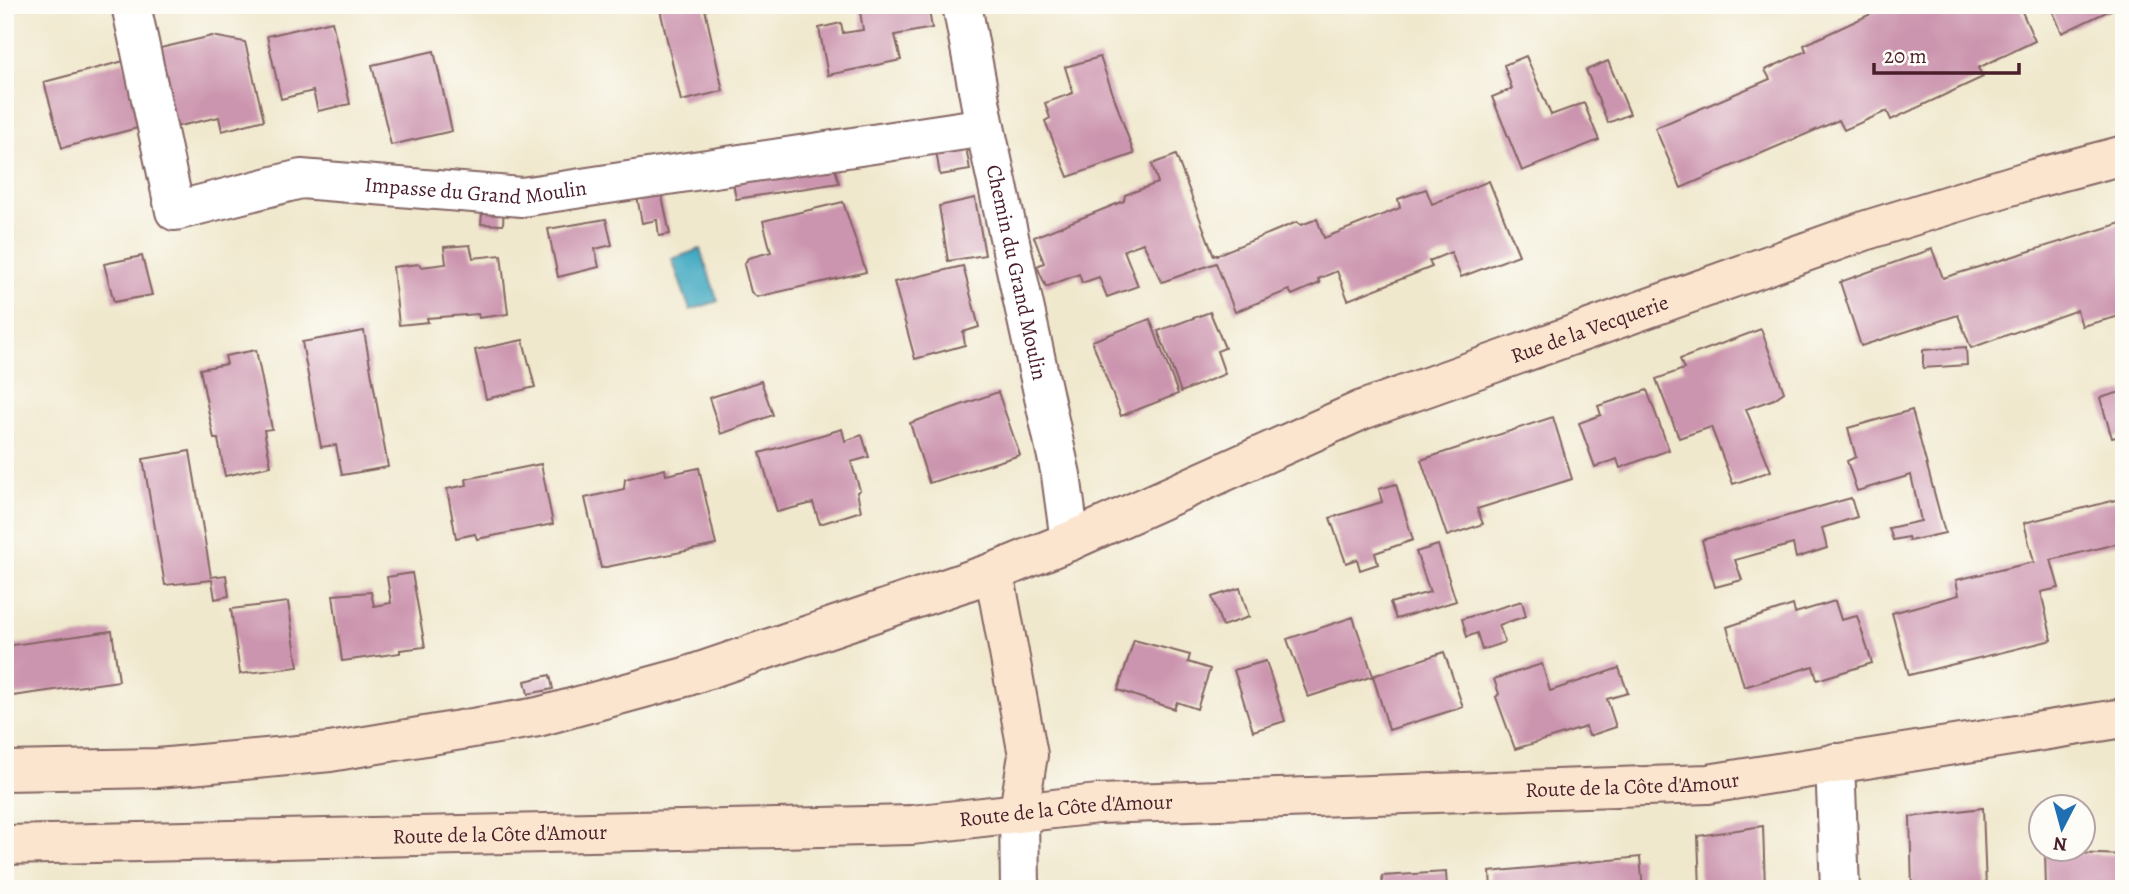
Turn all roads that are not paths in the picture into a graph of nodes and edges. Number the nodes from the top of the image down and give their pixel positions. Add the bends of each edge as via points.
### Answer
1 (131, 5) edge
2 (962, 5) edge
3 (985, 127) junction
4 (2124, 155) edge
5 (1070, 541) junction
6 (994, 572) junction
7 (2124, 718) edge
8 (1835, 764) junction
9 (5, 771) edge
10 (1019, 811) junction
11 (5, 845) edge
12 (1020, 889) edge
13 (1840, 889) edge

1 - 3 street, Impasse du Grand Moulin via 175,211 300,179 522,197
2 - 3 street, Chemin du Grand Moulin
3 - 5 street, Chemin du Grand Moulin via 1061,475
4 - 5 main road, Rue de la Vecquerie via 1870,229 1362,410
5 - 6 main road
6 - 9 main road via 685,677 538,717 330,752 158,768
6 - 10 main road via 1028,755
7 - 8 main road, Route de la Côte d'Amour
8 - 10 main road, Route de la Côte d'Amour via 1708,784 1098,804
8 - 13 street
10 - 11 main road, Route de la Côte d'Amour via 912,825
10 - 12 street

